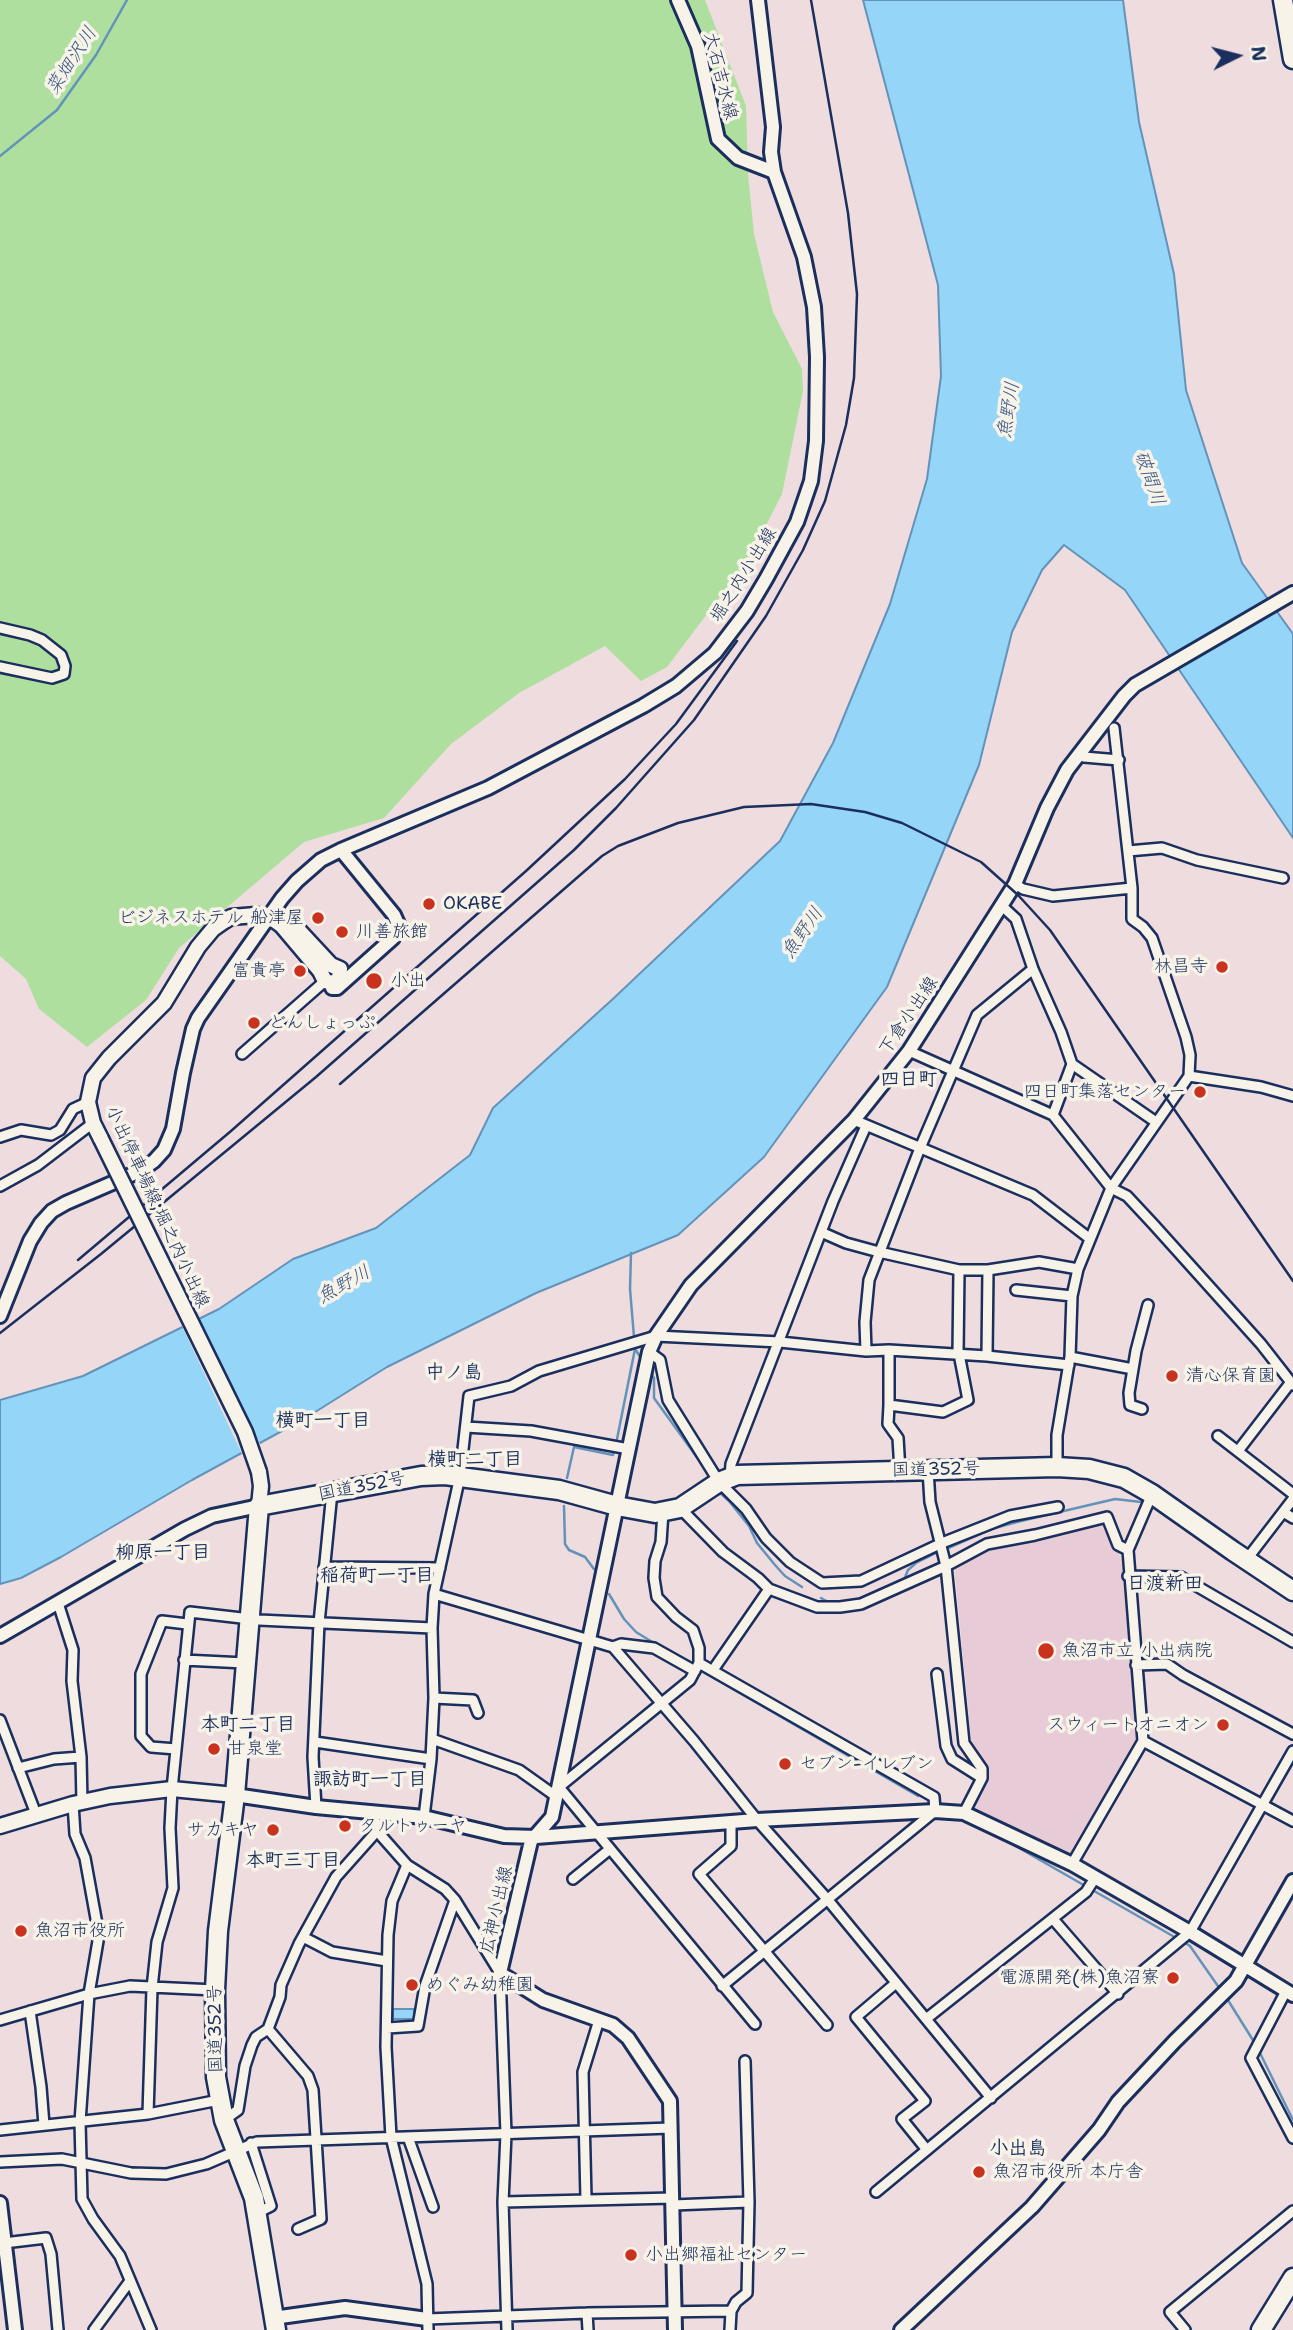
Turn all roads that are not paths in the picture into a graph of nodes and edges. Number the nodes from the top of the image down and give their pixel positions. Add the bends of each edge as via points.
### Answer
1 (678, 0) edge
2 (758, 0) edge
3 (1283, 0) edge
4 (1293, 59) edge
5 (774, 172) junction
6 (1293, 593) edge
7 (0, 628) edge
8 (0, 667) edge
9 (1114, 728) dead end
10 (1080, 753) junction
11 (1119, 760) junction
12 (341, 850) junction
13 (1128, 851) junction
14 (1283, 878) dead end
15 (1014, 884) junction
16 (1132, 888) junction
17 (1002, 906) junction
18 (271, 917) junction
19 (1033, 969) junction
20 (325, 981) junction
21 (909, 1051) junction
22 (242, 1054) dead end
23 (1072, 1064) junction
24 (954, 1070) junction
25 (1189, 1076) junction
26 (1293, 1096) edge
27 (88, 1102) junction
28 (1053, 1115) junction
29 (854, 1120) junction
30 (1156, 1122) junction
31 (93, 1123) junction
32 (866, 1126) junction
33 (0, 1137) edge
34 (920, 1149) junction
35 (0, 1186) edge
36 (1111, 1188) junction
37 (821, 1232) junction
38 (1089, 1238) junction
39 (879, 1252) junction
40 (1078, 1269) junction
41 (959, 1270) junction
42 (988, 1270) junction
43 (1016, 1290) dead end
44 (1072, 1296) junction
45 (1148, 1306) dead end
46 (1, 1313) edge
47 (656, 1336) junction
48 (780, 1342) junction
49 (890, 1350) junction
50 (866, 1351) junction
51 (649, 1352) junction
52 (959, 1354) junction
53 (987, 1356) junction
54 (1070, 1361) junction
55 (1133, 1369) junction
56 (1292, 1384) edge
57 (889, 1405) junction
58 (1142, 1409) dead end
59 (466, 1427) junction
60 (1218, 1436) dead end
61 (621, 1448) junction
62 (1238, 1451) junction
63 (1057, 1468) junction
64 (900, 1471) junction
65 (928, 1471) junction
66 (460, 1476) junction
67 (724, 1480) junction
68 (332, 1492) junction
69 (1153, 1494) junction
70 (1293, 1496) edge
71 (259, 1506) junction
72 (617, 1506) junction
73 (1058, 1507) dead end
74 (671, 1510) junction
75 (1283, 1512) junction
76 (1293, 1518) edge
77 (942, 1547) junction
78 (1128, 1550) junction
79 (1247, 1559) junction
80 (946, 1566) junction
81 (324, 1567) junction
82 (440, 1568) junction
83 (1128, 1576) junction
84 (769, 1589) junction
85 (1293, 1591) edge
86 (434, 1594) junction
87 (58, 1603) junction
88 (249, 1619) junction
89 (319, 1623) junction
90 (187, 1624) junction
91 (432, 1628) junction
92 (0, 1636) edge
93 (589, 1639) junction
94 (1293, 1642) edge
95 (612, 1647) junction
96 (184, 1660) junction
97 (245, 1663) junction
98 (1136, 1665) junction
99 (697, 1667) junction
100 (713, 1670) junction
101 (937, 1674) dead end
102 (434, 1698) junction
103 (661, 1704) junction
104 (478, 1713) dead end
105 (0, 1720) edge
106 (1293, 1734) edge
107 (432, 1739) junction
108 (1143, 1741) junction
109 (315, 1742) junction
110 (176, 1749) junction
111 (1293, 1751) edge
112 (81, 1757) junction
113 (431, 1759) junction
114 (18, 1768) junction
115 (982, 1778) junction
116 (172, 1789) junction
117 (558, 1792) junction
118 (235, 1795) junction
119 (77, 1803) junction
120 (1264, 1805) junction
121 (316, 1807) junction
122 (935, 1811) junction
123 (373, 1813) junction
124 (964, 1813) junction
125 (36, 1814) junction
126 (424, 1817) junction
127 (757, 1820) junction
128 (1293, 1821) edge
129 (731, 1822) junction
130 (0, 1826) edge
131 (377, 1831) junction
132 (597, 1833) junction
133 (536, 1837) junction
134 (610, 1849) junction
135 (1072, 1864) junction
136 (407, 1865) junction
137 (1095, 1878) junction
138 (573, 1879) dead end
139 (1293, 1881) edge
140 (455, 1900) junction
141 (828, 1900) junction
142 (1053, 1919) junction
143 (1191, 1932) junction
144 (303, 1937) junction
145 (764, 1952) junction
146 (387, 1961) junction
147 (1246, 1967) junction
148 (500, 1973) junction
149 (896, 1983) junction
150 (722, 1986) junction
151 (152, 1988) junction
152 (215, 1990) junction
153 (1290, 1993) edge
154 (89, 1994) junction
155 (1118, 1994) junction
156 (30, 2011) junction
157 (926, 2019) junction
158 (0, 2020) edge
159 (599, 2020) junction
160 (755, 2024) dead end
161 (827, 2025) dead end
162 (387, 2028) junction
163 (268, 2029) junction
164 (746, 2061) dead end
165 (991, 2098) junction
166 (219, 2100) junction
167 (148, 2114) junction
168 (224, 2120) junction
169 (80, 2122) junction
170 (44, 2125) junction
171 (671, 2128) junction
172 (0, 2130) edge
173 (585, 2132) junction
174 (506, 2134) junction
175 (391, 2137) junction
176 (408, 2137) junction
177 (1293, 2138) edge
178 (317, 2139) junction
179 (244, 2147) junction
180 (927, 2150) junction
181 (79, 2161) junction
182 (0, 2162) edge
183 (876, 2192) dead end
184 (586, 2199) junction
185 (673, 2201) junction
186 (503, 2202) junction
187 (749, 2202) junction
188 (0, 2203) edge
189 (433, 2207) dead end
190 (1293, 2211) edge
191 (298, 2229) dead end
192 (4, 2243) junction
193 (1293, 2278) edge
194 (130, 2281) junction
195 (731, 2311) junction
196 (587, 2312) junction
197 (675, 2313) junction
198 (507, 2316) junction
199 (275, 2324) edge
200 (427, 2324) edge
201 (904, 2329) edge
202 (15, 2330) edge
203 (58, 2330) edge
204 (94, 2330) edge
205 (151, 2330) edge
206 (507, 2330) edge
207 (588, 2330) edge
208 (675, 2330) edge
209 (730, 2330) edge
210 (1185, 2330) edge
211 (1261, 2330) edge

1 - 5 main road, 大石吉水線 via 698,46 718,139 738,158
2 - 5 main road, 堀之内小出線
3 - 4 highway
5 - 12 main road, 堀之内小出線 via 804,257 814,307 816,441 811,481 797,522 747,611 698,669 643,706 488,788
6 - 10 main road, 下倉小出線 via 1135,685
7 - 8 street via 42,640 61,655 65,666 64,674 52,678
9 - 11 street
10 - 11 street
10 - 15 main road, 下倉小出線 via 1047,808
11 - 13 street
12 - 18 main road, 堀之内小出線 via 297,881
12 - 20 main road via 398,924 393,938 337,988
13 - 14 street via 1162,848
13 - 16 street
15 - 16 street via 1053,896
15 - 17 main road, 下倉小出線
16 - 25 street via 1132,919 1152,939 1186,1037
17 - 19 street via 1016,919
17 - 21 main road, 下倉小出線
18 - 20 main road via 292,922 340,969 338,981
18 - 27 main road, 小出停車場線;堀之内小出線 via 231,918 213,929 164,1003 93,1078
18 - 46 main road, 堀之内小出線 via 198,1018 164,1150 140,1171 52,1211 30,1241
19 - 23 street
19 - 24 street via 977,1015
20 - 22 street
21 - 24 street
21 - 29 main road, 下倉小出線
23 - 28 street
23 - 30 street
24 - 28 street
24 - 34 street
25 - 26 street
25 - 30 street
27 - 31 main road, 小出停車場線;堀之内小出線
27 - 33 street via 73,1109 60,1130 51,1135 21,1130
28 - 36 street
29 - 32 street
29 - 47 main road, 下倉小出線 via 691,1285
30 - 36 street
31 - 35 street
31 - 71 main road, 小出停車場線;堀之内小出線, bridge via 245,1432 259,1472
32 - 34 street
32 - 37 street
34 - 38 street via 1033,1195
34 - 39 street
36 - 38 street
36 - 56 street via 1127,1196 1154,1225
37 - 39 street
37 - 48 street
38 - 40 street
39 - 41 street
39 - 50 street via 869,1280
40 - 42 street via 1040,1262
40 - 44 street
41 - 42 street
41 - 52 street
42 - 53 street
43 - 44 street
44 - 54 street
45 - 55 street
47 - 48 street
47 - 51 main road, 下倉小出線
47 - 59 street via 469,1396
48 - 50 street
48 - 67 street
49 - 50 street
49 - 52 street
49 - 57 street
51 - 61 main road, 下倉小出線
51 - 67 street via 660,1360 668,1400
52 - 53 street
52 - 57 street via 968,1400 943,1412
53 - 54 street
54 - 55 street
54 - 63 street via 1057,1435
55 - 58 street via 1130,1405
56 - 62 street
57 - 64 street via 888,1424 898,1438
59 - 61 street via 531,1431
59 - 66 street
60 - 62 street
61 - 72 main road, 下倉小出線
62 - 70 street
63 - 65 highway, 国道352号
63 - 69 highway, 国道352号 via 1089,1469 1124,1478
64 - 65 highway, 国道352号
64 - 67 highway, 国道352号 via 780,1473
65 - 77 street via 930,1502
66 - 68 highway, 国道352号 via 421,1476
66 - 72 highway, 国道352号 via 559,1490
66 - 82 street
67 - 74 highway, 国道352号
67 - 77 street via 765,1538 822,1583 861,1581
68 - 71 highway, 国道352号
68 - 81 street
69 - 78 street
69 - 79 highway, 国道352号
70 - 75 street
71 - 87 main road via 212,1516 185,1529
71 - 88 highway, 国道352号
72 - 74 highway, 国道352号 via 646,1512
72 - 93 main road, 広神小出線
73 - 77 street via 1010,1516
74 - 84 street
74 - 99 street via 655,1561 657,1597 693,1630 699,1648
75 - 76 street
75 - 79 street
77 - 80 street
78 - 80 street via 1118,1545 1107,1517 987,1544
78 - 83 street
79 - 85 highway, 国道352号
80 - 84 street via 873,1600 840,1608 817,1607
80 - 115 street via 964,1744 982,1769
81 - 82 street
81 - 89 street
82 - 86 street
83 - 94 street via 1181,1577
83 - 98 street
84 - 100 street
86 - 91 street
86 - 93 street
87 - 92 main road
87 - 112 street via 73,1650
88 - 89 street
88 - 90 street via 190,1612
88 - 97 highway, 国道352号
89 - 91 street
89 - 109 street
90 - 96 street
90 - 110 street via 162,1621 141,1674 141,1736 151,1747
91 - 102 street
93 - 95 street
93 - 117 main road, 広神小出線
95 - 99 street via 654,1648
95 - 103 street
96 - 97 street
96 - 110 street
97 - 118 highway, 国道352号
98 - 106 street via 1167,1664
98 - 108 street
99 - 100 street
99 - 103 street via 690,1680
100 - 122 street via 934,1797
101 - 115 street via 946,1746 952,1759
102 - 104 street via 473,1700
102 - 107 street
103 - 117 street
103 - 127 street
105 - 114 street
107 - 113 street
107 - 117 street via 519,1770
108 - 120 street
108 - 135 street
109 - 113 street
109 - 121 street
110 - 116 street
111 - 120 street
112 - 114 street
112 - 119 street
113 - 126 street
114 - 125 street
115 - 124 street
116 - 118 main road
116 - 119 main road
116 - 151 street via 173,1888 157,1941
117 - 132 street
117 - 133 main road, 広神小出線 via 552,1817
118 - 121 main road
118 - 152 highway, 国道352号
119 - 125 main road
119 - 154 street via 75,1834 85,1858 99,1935
120 - 128 street
120 - 143 street
121 - 123 main road
122 - 124 main road
122 - 127 main road
122 - 141 street
123 - 126 main road
123 - 131 street
124 - 135 main road
125 - 130 main road
126 - 133 main road via 504,1836
127 - 129 main road
127 - 141 street
129 - 132 main road
129 - 145 street via 731,1846 699,1874
131 - 136 street
131 - 144 street via 336,1877
132 - 133 main road
132 - 134 street
133 - 148 main road, 広神小出線 via 531,1841
134 - 138 street
134 - 150 street
135 - 137 main road
136 - 140 street
136 - 146 street via 392,1901
137 - 142 street via 1086,1892
137 - 143 main road
139 - 147 main road
140 - 148 street
140 - 162 street via 425,1986 418,2026
141 - 145 street
141 - 149 street
142 - 155 street
142 - 157 street
143 - 147 main road
143 - 155 street
144 - 146 street via 332,1952
144 - 163 street
145 - 150 street
145 - 161 street
146 - 162 street
147 - 153 main road
147 - 201 main road via 1118,2102 1032,2207
148 - 159 main road, 広神小出線 via 543,2000
148 - 174 street
149 - 157 street
149 - 180 street via 856,2017 925,2101 902,2119
150 - 160 street
151 - 152 street
151 - 154 street via 130,1986
151 - 167 street
152 - 166 highway, 国道352号
153 - 177 street via 1251,2058
154 - 156 street
154 - 169 street
155 - 165 street
156 - 158 street
156 - 170 street
157 - 165 street
159 - 171 main road, 広神小出線 via 628,2038 670,2101
159 - 173 street via 583,2072
162 - 175 street
163 - 168 street via 252,2045 238,2110
163 - 178 street via 308,2076
164 - 187 street
165 - 180 street
166 - 167 street
166 - 168 highway, 国道352号
167 - 169 street
168 - 179 highway, 国道352号
169 - 170 street
169 - 181 street
170 - 172 street
171 - 173 street
171 - 185 main road, 広神小出線
173 - 174 street
173 - 184 street
174 - 176 street
174 - 186 street
175 - 176 street
175 - 178 street
175 - 200 street via 426,2284
176 - 189 street
178 - 179 street
178 - 191 street via 321,2219
179 - 181 street via 206,2164 166,2174 131,2173
179 - 199 highway, 国道352号
180 - 183 street
181 - 182 street
181 - 194 street via 82,2199 120,2256
184 - 185 street
184 - 186 street
185 - 187 street
185 - 197 main road, 広神小出線
186 - 198 street
187 - 195 street via 747,2293
188 - 192 main road
190 - 210 street via 1170,2312
192 - 202 main road
192 - 203 street via 46,2238
193 - 211 highway
194 - 204 street
194 - 205 street
195 - 197 street
195 - 209 street
196 - 197 street
196 - 198 street
196 - 207 street
197 - 208 main road, 広神小出線
198 - 200 street
198 - 206 street
199 - 200 main road via 345,2308

